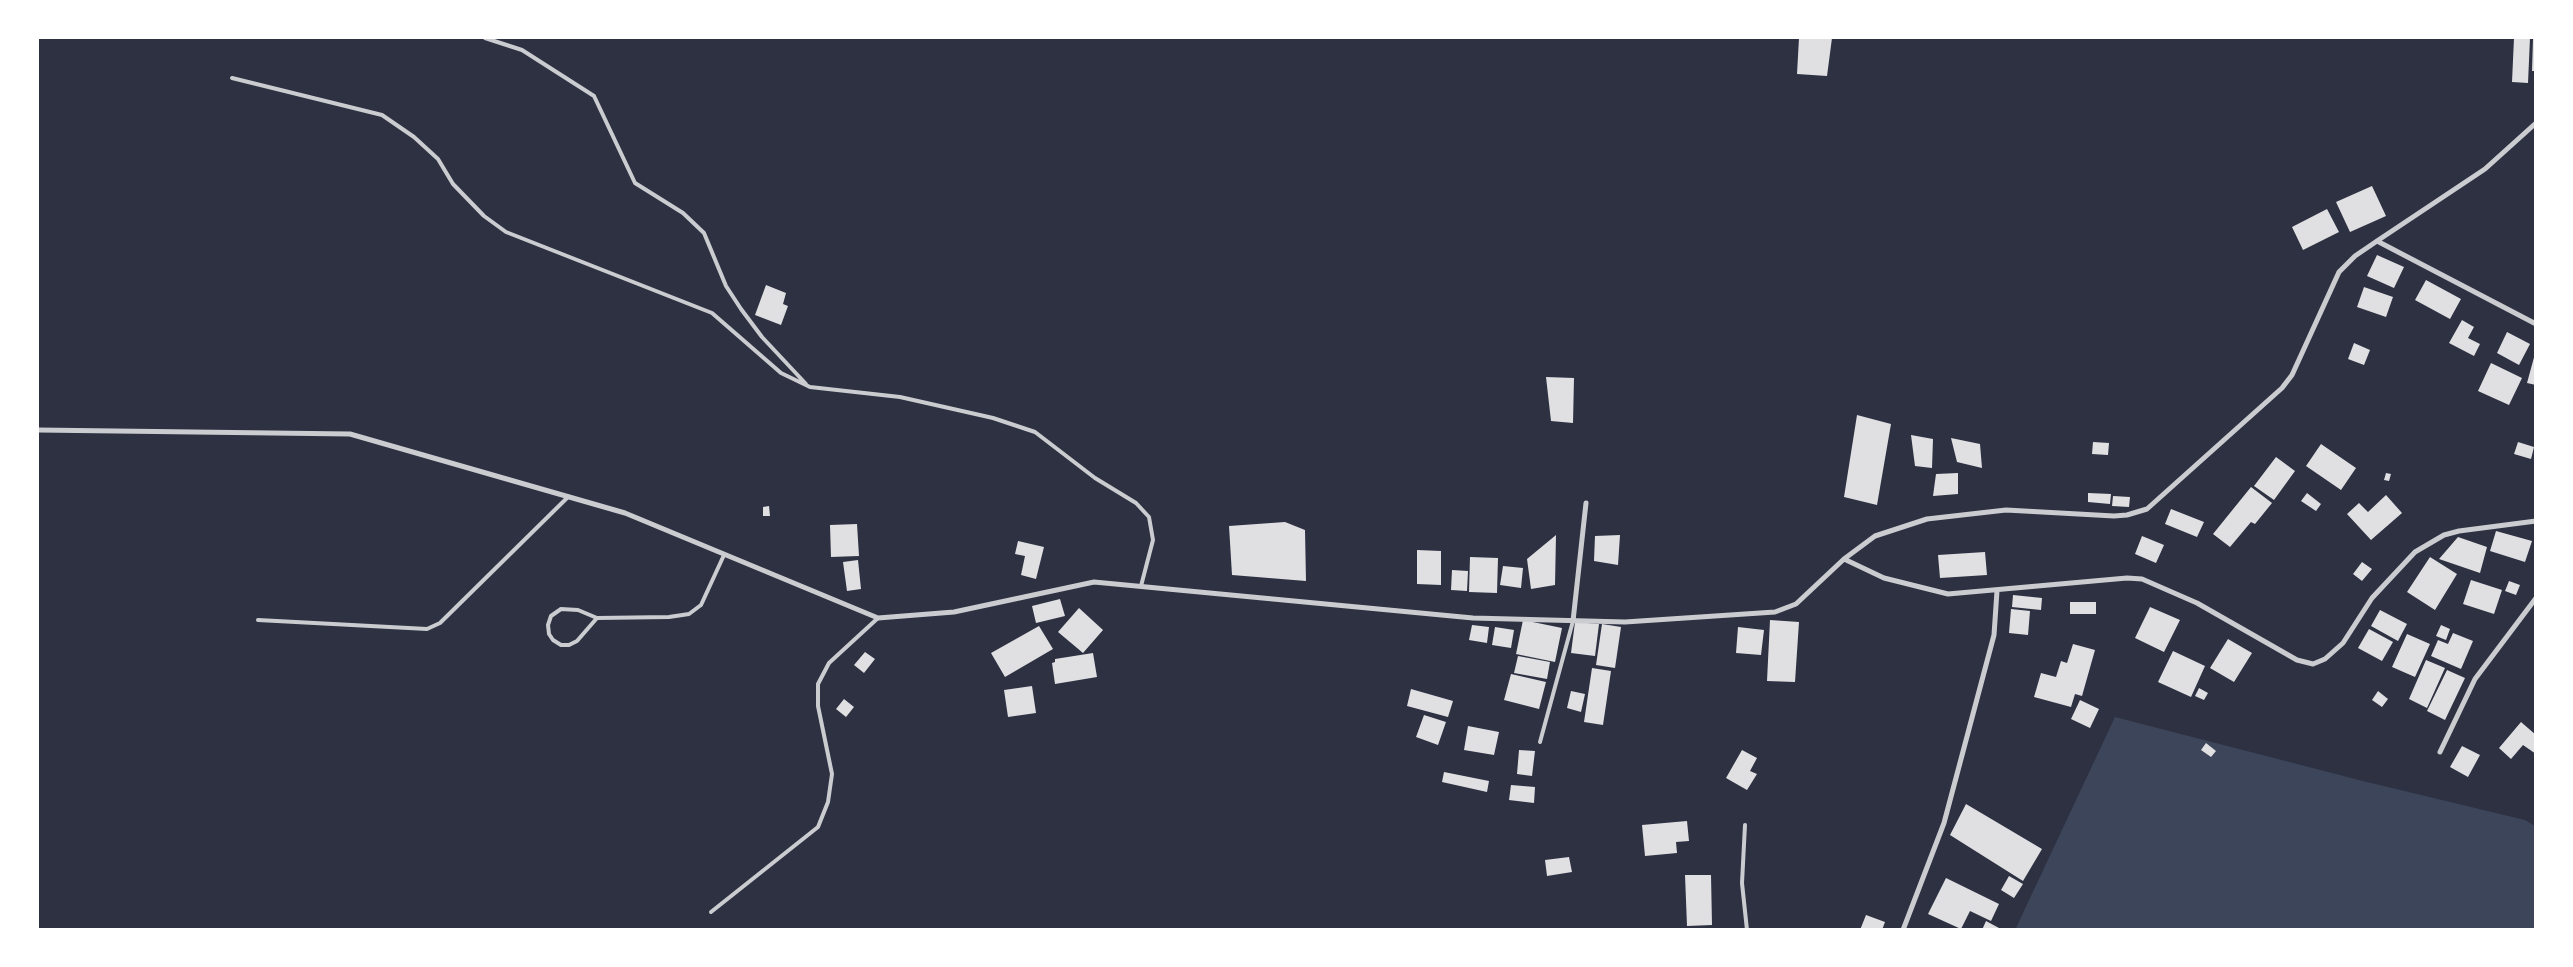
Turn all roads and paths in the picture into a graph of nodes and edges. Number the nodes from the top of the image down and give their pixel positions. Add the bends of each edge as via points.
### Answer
1 (485, 38) edge
2 (232, 78) dead end
3 (2536, 123) edge
4 (2377, 240) junction
5 (2536, 324) edge
6 (810, 387) junction
7 (38, 430) edge
8 (569, 495) junction
9 (1586, 503) dead end
10 (2536, 521) edge
11 (724, 555) junction
12 (1844, 559) junction
13 (1141, 586) junction
14 (1997, 591) junction
15 (2536, 598) edge
16 (597, 618) junction
17 (878, 618) junction
18 (258, 620) dead end
19 (1573, 620) junction
20 (1540, 742) dead end
21 (2440, 752) dead end
22 (1746, 825) dead end
23 (711, 912) dead end
24 (1747, 930) edge
25 (1903, 930) edge

1 - 6 lane via 522,50 594,96 635,183 683,213 704,233 726,286 741,309 762,337
2 - 6 lane via 382,114 432,154 459,190 484,216 506,232 712,313 782,373
3 - 4 street via 2485,169
4 - 5 street
4 - 12 street via 2339,272 2292,375 2282,388 2146,509 2114,516 2006,510 1926,519 1875,536
6 - 13 lane via 900,397 993,418 1035,432 1096,478 1136,503 1148,517 1153,540
7 - 8 street via 350,434
8 - 11 street via 625,513
8 - 18 lane via 440,623 427,629
9 - 19 street
10 - 14 street via 2459,531 2444,535 2415,552 2372,598 2343,643 2325,659 2313,664 2297,660 2197,603 2142,579
11 - 16 lane via 701,605 689,614
11 - 17 street
12 - 14 street via 1884,578 1948,594
12 - 19 street via 1796,604 1775,612 1624,622
13 - 17 street via 1094,582 954,612
13 - 19 street via 1473,618
14 - 25 street via 1994,635 1944,823
15 - 21 street via 2475,679
16 - 16 lane via 578,610 560,609 551,616 549,634 553,640 569,645 577,641
17 - 23 lane via 828,663 818,684 818,706 832,774 828,802 818,827
19 - 20 lane
22 - 24 lane via 1742,883

